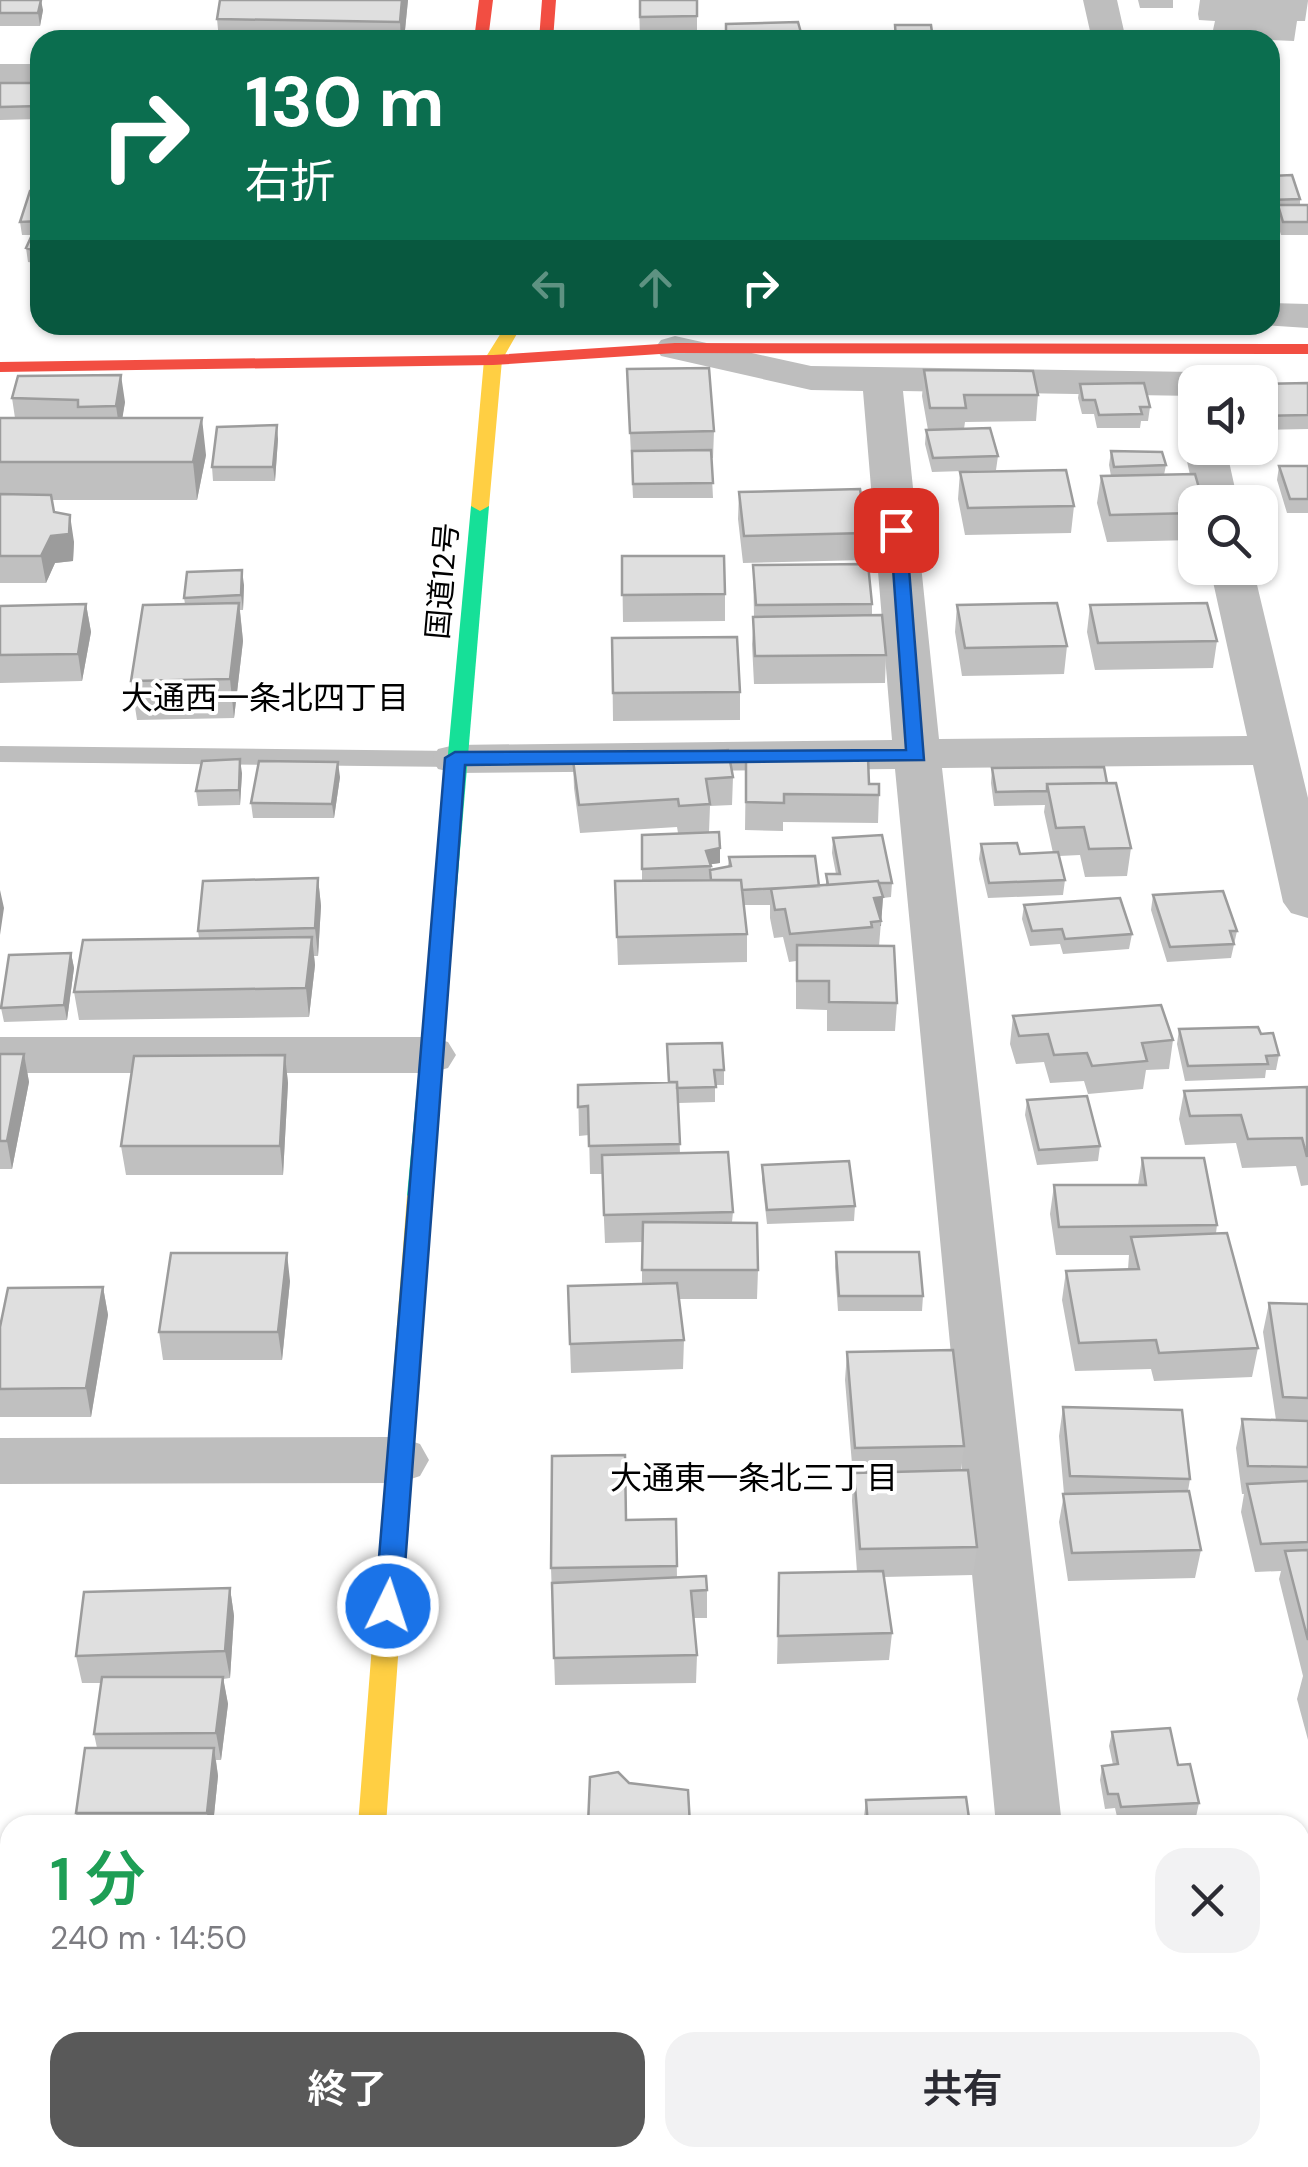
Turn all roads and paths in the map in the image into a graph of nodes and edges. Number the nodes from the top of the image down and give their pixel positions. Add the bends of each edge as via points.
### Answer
1 (486, 0) edge
2 (549, 0) edge
3 (1100, 0) edge
4 (482, 30) edge
5 (547, 30) edge
6 (1107, 30) edge
7 (0, 74) edge
8 (30, 74) edge
9 (1280, 315) edge
10 (1308, 316) edge
11 (508, 335) edge
12 (720, 335) edge
13 (480, 337) dead end
14 (675, 348) junction
15 (1308, 349) edge
16 (493, 360) junction
17 (0, 367) edge
18 (882, 378) junction
19 (1278, 384) edge
20 (1308, 385) edge
21 (1178, 389) edge
22 (1236, 585) edge
23 (1273, 750) junction
24 (0, 754) edge
25 (917, 756) junction
26 (455, 758) junction
27 (1308, 902) edge
28 (0, 1054) edge
29 (430, 1055) junction
30 (400, 1460) junction
31 (0, 1462) edge
32 (373, 1815) edge
33 (1028, 1815) edge

1 - 4 main road
2 - 5 main road
3 - 6 street
7 - 8 street
9 - 10 street
11 - 16 main road, 国道12号
12 - 14 street
13 - 16 main road
14 - 15 main road
14 - 16 main road
14 - 18 street via 811,378
16 - 17 main road
16 - 26 main road, 国道12号
18 - 21 street
18 - 25 street
19 - 20 street
22 - 23 street
23 - 25 street
23 - 27 street
24 - 26 lane
25 - 26 street
25 - 33 street
26 - 29 main road, 国道12号
28 - 29 street
29 - 30 main road, 国道12号
30 - 31 street
30 - 32 main road, 国道12号

